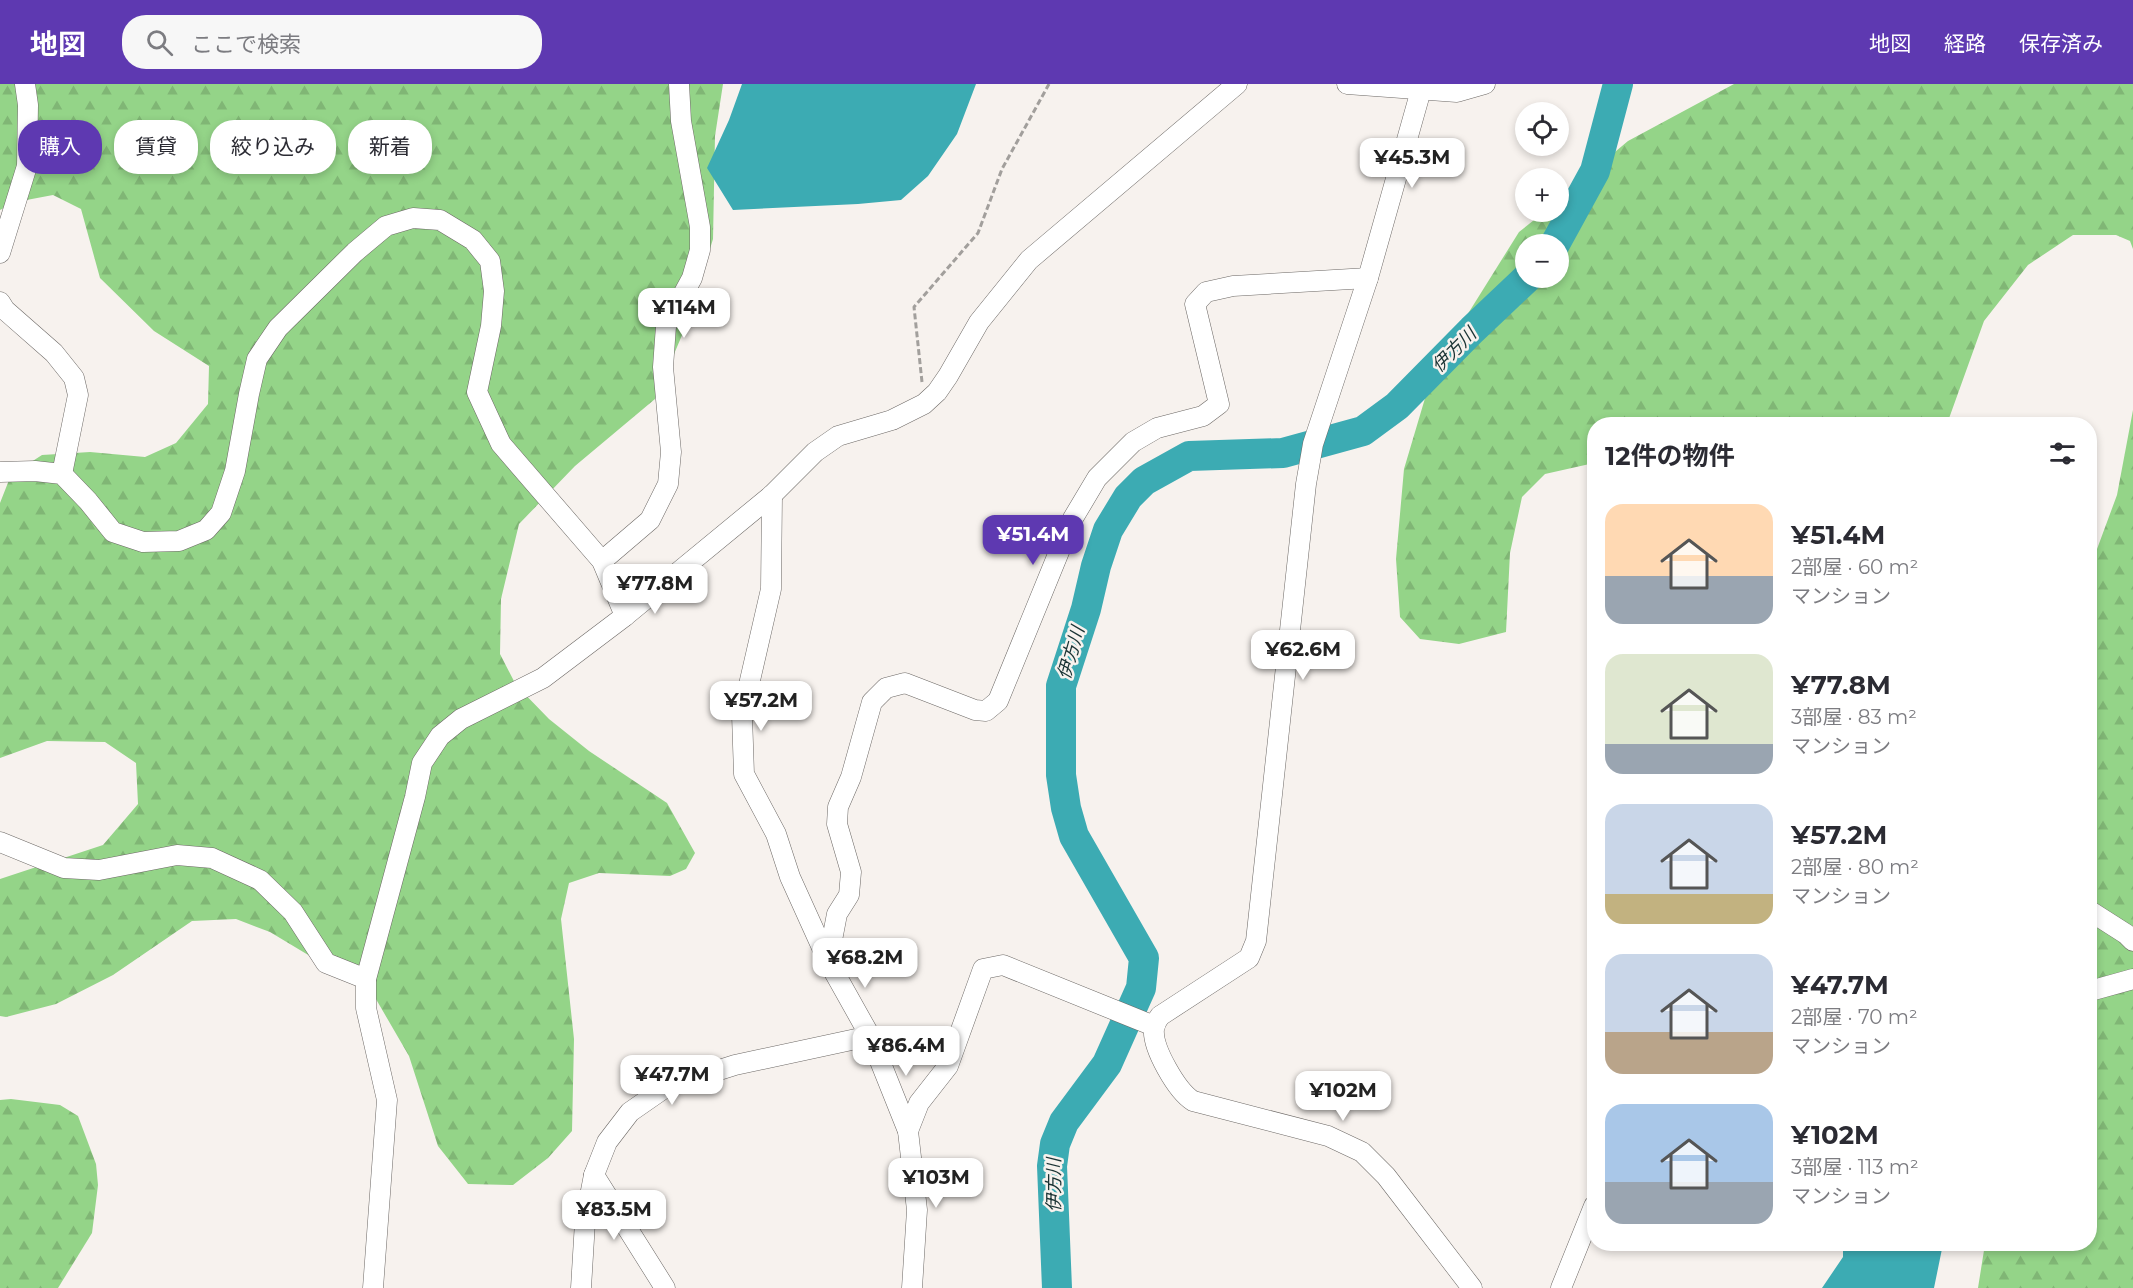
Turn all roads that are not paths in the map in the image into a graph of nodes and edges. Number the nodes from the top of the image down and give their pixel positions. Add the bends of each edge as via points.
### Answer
1 (25, 84) edge
2 (679, 84) edge
3 (1237, 84) edge
4 (1347, 84) edge
5 (1485, 84) edge
6 (1421, 90) junction
7 (0, 253) edge
8 (1368, 278) junction
9 (0, 302) edge
10 (0, 472) edge
11 (62, 474) junction
12 (772, 495) junction
13 (602, 561) junction
14 (625, 616) junction
15 (0, 842) edge
16 (2097, 915) edge
17 (2133, 941) edge
18 (828, 961) junction
19 (366, 979) junction
20 (2133, 979) edge
21 (2097, 989) edge
22 (1154, 1026) junction
23 (870, 1036) junction
24 (908, 1131) junction
25 (594, 1175) junction
26 (1587, 1223) edge
27 (373, 1288) edge
28 (581, 1288) edge
29 (665, 1288) edge
30 (912, 1288) edge
31 (1472, 1288) edge
32 (1561, 1288) edge

1 - 7 street via 27,166
2 - 13 street via 700,250 692,278 666,326 663,367 671,452 668,484 650,520
3 - 12 street via 1029,260 979,322 948,376 924,404 892,420 838,436 815,452
4 - 6 street
5 - 6 street via 1457,92
6 - 8 street
8 - 18 street via 1233,286 1206,292 1195,304 1219,404 1203,416 1157,428 1133,442 1097,478 1072,520 998,701 986,711 975,710 905,683 886,688 872,702 838,807 837,824 851,872 849,895 837,914
8 - 22 street via 1313,444 1306,484 1256,941 1249,958 1178,1003 1160,1016
9 - 11 street via 54,353 74,378 78,394
10 - 11 street
11 - 13 street via 113,532 143,542 178,541 206,530 221,513 235,471 257,359 278,328 386,226 413,218 440,220 473,240 490,261 494,291 491,326 477,392 501,444
12 - 14 street
12 - 18 street via 771,589 742,715 744,774 776,834 790,877
13 - 14 street
14 - 19 street via 543,678 461,719 440,736 422,763
15 - 19 street via 64,868 99,870 177,855 212,858 260,880 293,912 326,963
16 - 17 street
18 - 23 street
19 - 27 street via 366,1008 387,1100
20 - 21 street
22 - 24 street via 1003,965 983,969 948,1066 919,1103
22 - 31 street via 1154,1037 1183,1095 1193,1101 1328,1136 1362,1152 1386,1176
23 - 24 street
23 - 25 street via 735,1065 666,1087 630,1112 607,1142
24 - 30 street via 917,1210
25 - 28 street via 585,1222
25 - 29 street
26 - 32 street

